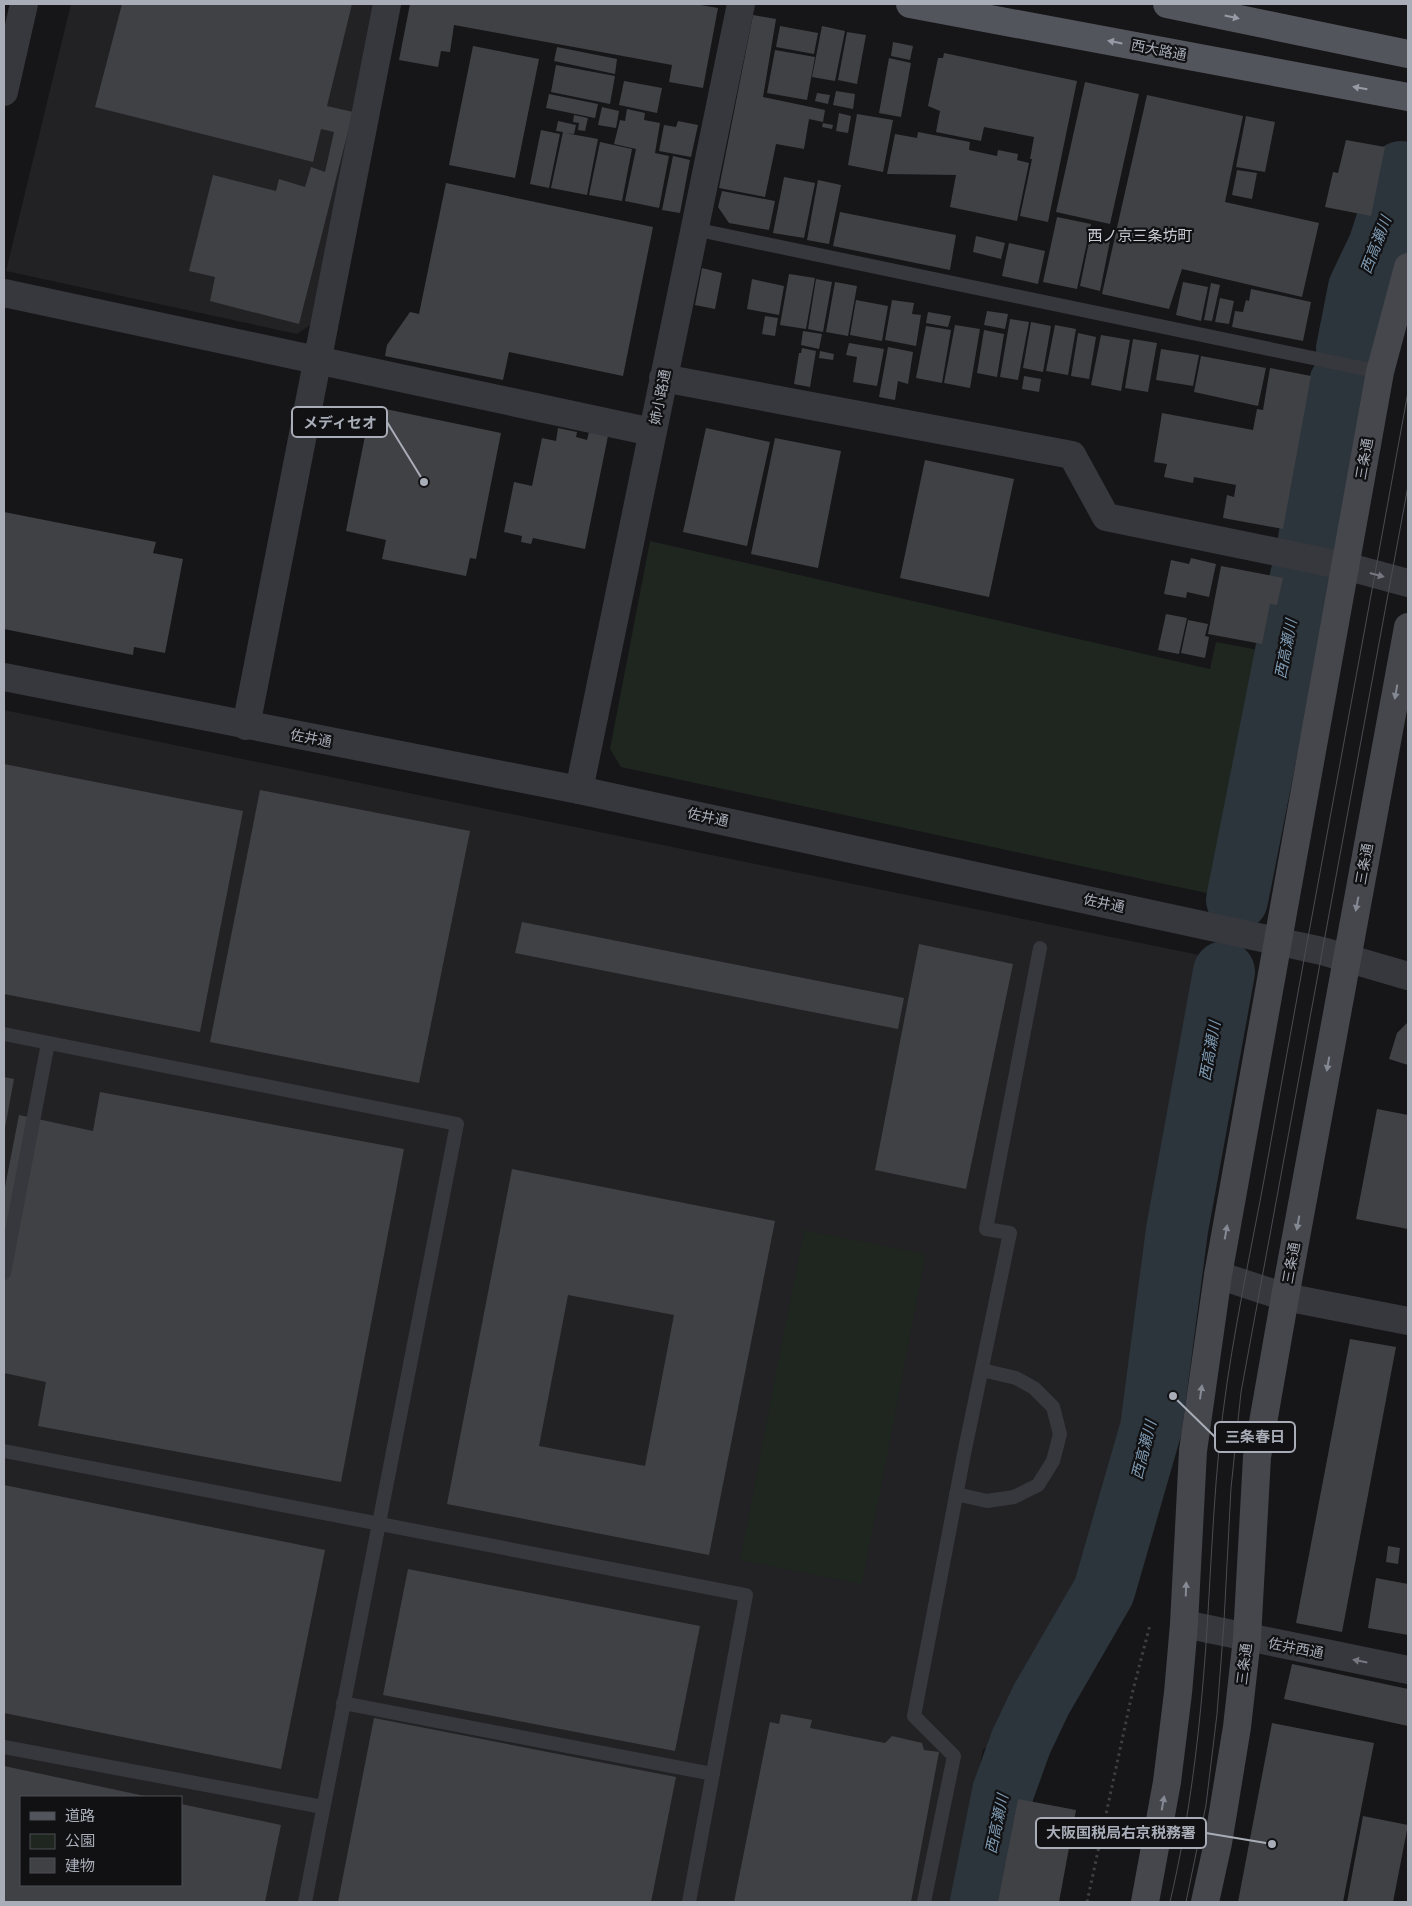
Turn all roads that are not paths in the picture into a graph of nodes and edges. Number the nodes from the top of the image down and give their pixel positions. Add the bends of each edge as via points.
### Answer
1 (24, 4) edge
2 (387, 4) edge
3 (740, 4) edge
4 (910, 4) edge
5 (1167, 4) edge
6 (1408, 54) edge
7 (4, 92) edge
8 (1408, 97) edge
9 (694, 229) junction
10 (1408, 267) edge
11 (4, 293) edge
12 (317, 360) junction
13 (1380, 372) junction
14 (663, 378) junction
15 (652, 432) junction
16 (1345, 566) junction
17 (1408, 583) edge
18 (1408, 627) edge
19 (4, 677) edge
20 (246, 726) junction
21 (579, 790) junction
22 (1279, 942) junction
23 (1040, 948) dead end
24 (1347, 958) junction
25 (1408, 976) edge
26 (4, 1034) edge
27 (48, 1043) junction
28 (4, 1273) edge
29 (1218, 1275) junction
30 (1285, 1297) junction
31 (1408, 1321) edge
32 (982, 1370) junction
33 (4, 1451) edge
34 (956, 1494) junction
35 (377, 1524) junction
36 (1184, 1624) junction
37 (1247, 1638) junction
38 (1408, 1670) edge
39 (343, 1703) junction
40 (4, 1747) edge
41 (713, 1774) junction
42 (323, 1807) junction
43 (305, 1902) edge
44 (689, 1902) edge
45 (924, 1902) edge
46 (1145, 1902) edge
47 (1205, 1902) edge

1 - 7 street
2 - 12 street
3 - 9 street, 姉小路通
8 -> 4 main road, 西大路通
5 -> 6 main road
9 - 13 lane
9 - 14 street, 姉小路通
10 - 13 main road, 三条通
11 - 12 street
12 - 15 street
12 - 20 street
13 - 16 main road, 三条通
14 - 15 street, 姉小路通
14 - 16 street via 1072,455 1106,517
15 - 21 street, 姉小路通
16 -> 17 street
16 - 22 main road, 三条通
18 -> 24 main road, 三条通
19 - 20 street, 佐井通
20 - 21 street, 佐井通
21 - 22 street, 佐井通
22 - 24 street, 佐井通
29 -> 22 main road, 三条通
23 - 32 lane via 986,1229 1010,1234
24 - 25 street, 佐井通
24 -> 30 main road, 三条通
26 - 27 lane
27 - 28 lane
27 - 35 lane via 457,1124
29 - 30 street
36 -> 29 main road, 三条通 via 1193,1450
30 - 31 street
30 - 37 main road, 三条通 via 1257,1456
32 - 34 lane
32 - 34 lane via 1016,1378 1034,1388 1053,1407 1060,1434 1053,1461 1038,1485 1014,1497 987,1501
33 - 35 lane
34 - 45 lane via 914,1716 954,1756
35 - 39 lane
35 - 41 lane via 746,1595
36 - 37 street, 佐井西通
46 -> 36 main road, 三条通 via 1167,1782
38 -> 37 street, 佐井西通
37 - 47 main road, 三条通 via 1218,1843
39 - 41 lane
39 - 42 lane
40 - 42 lane
41 - 44 lane
42 - 43 lane

